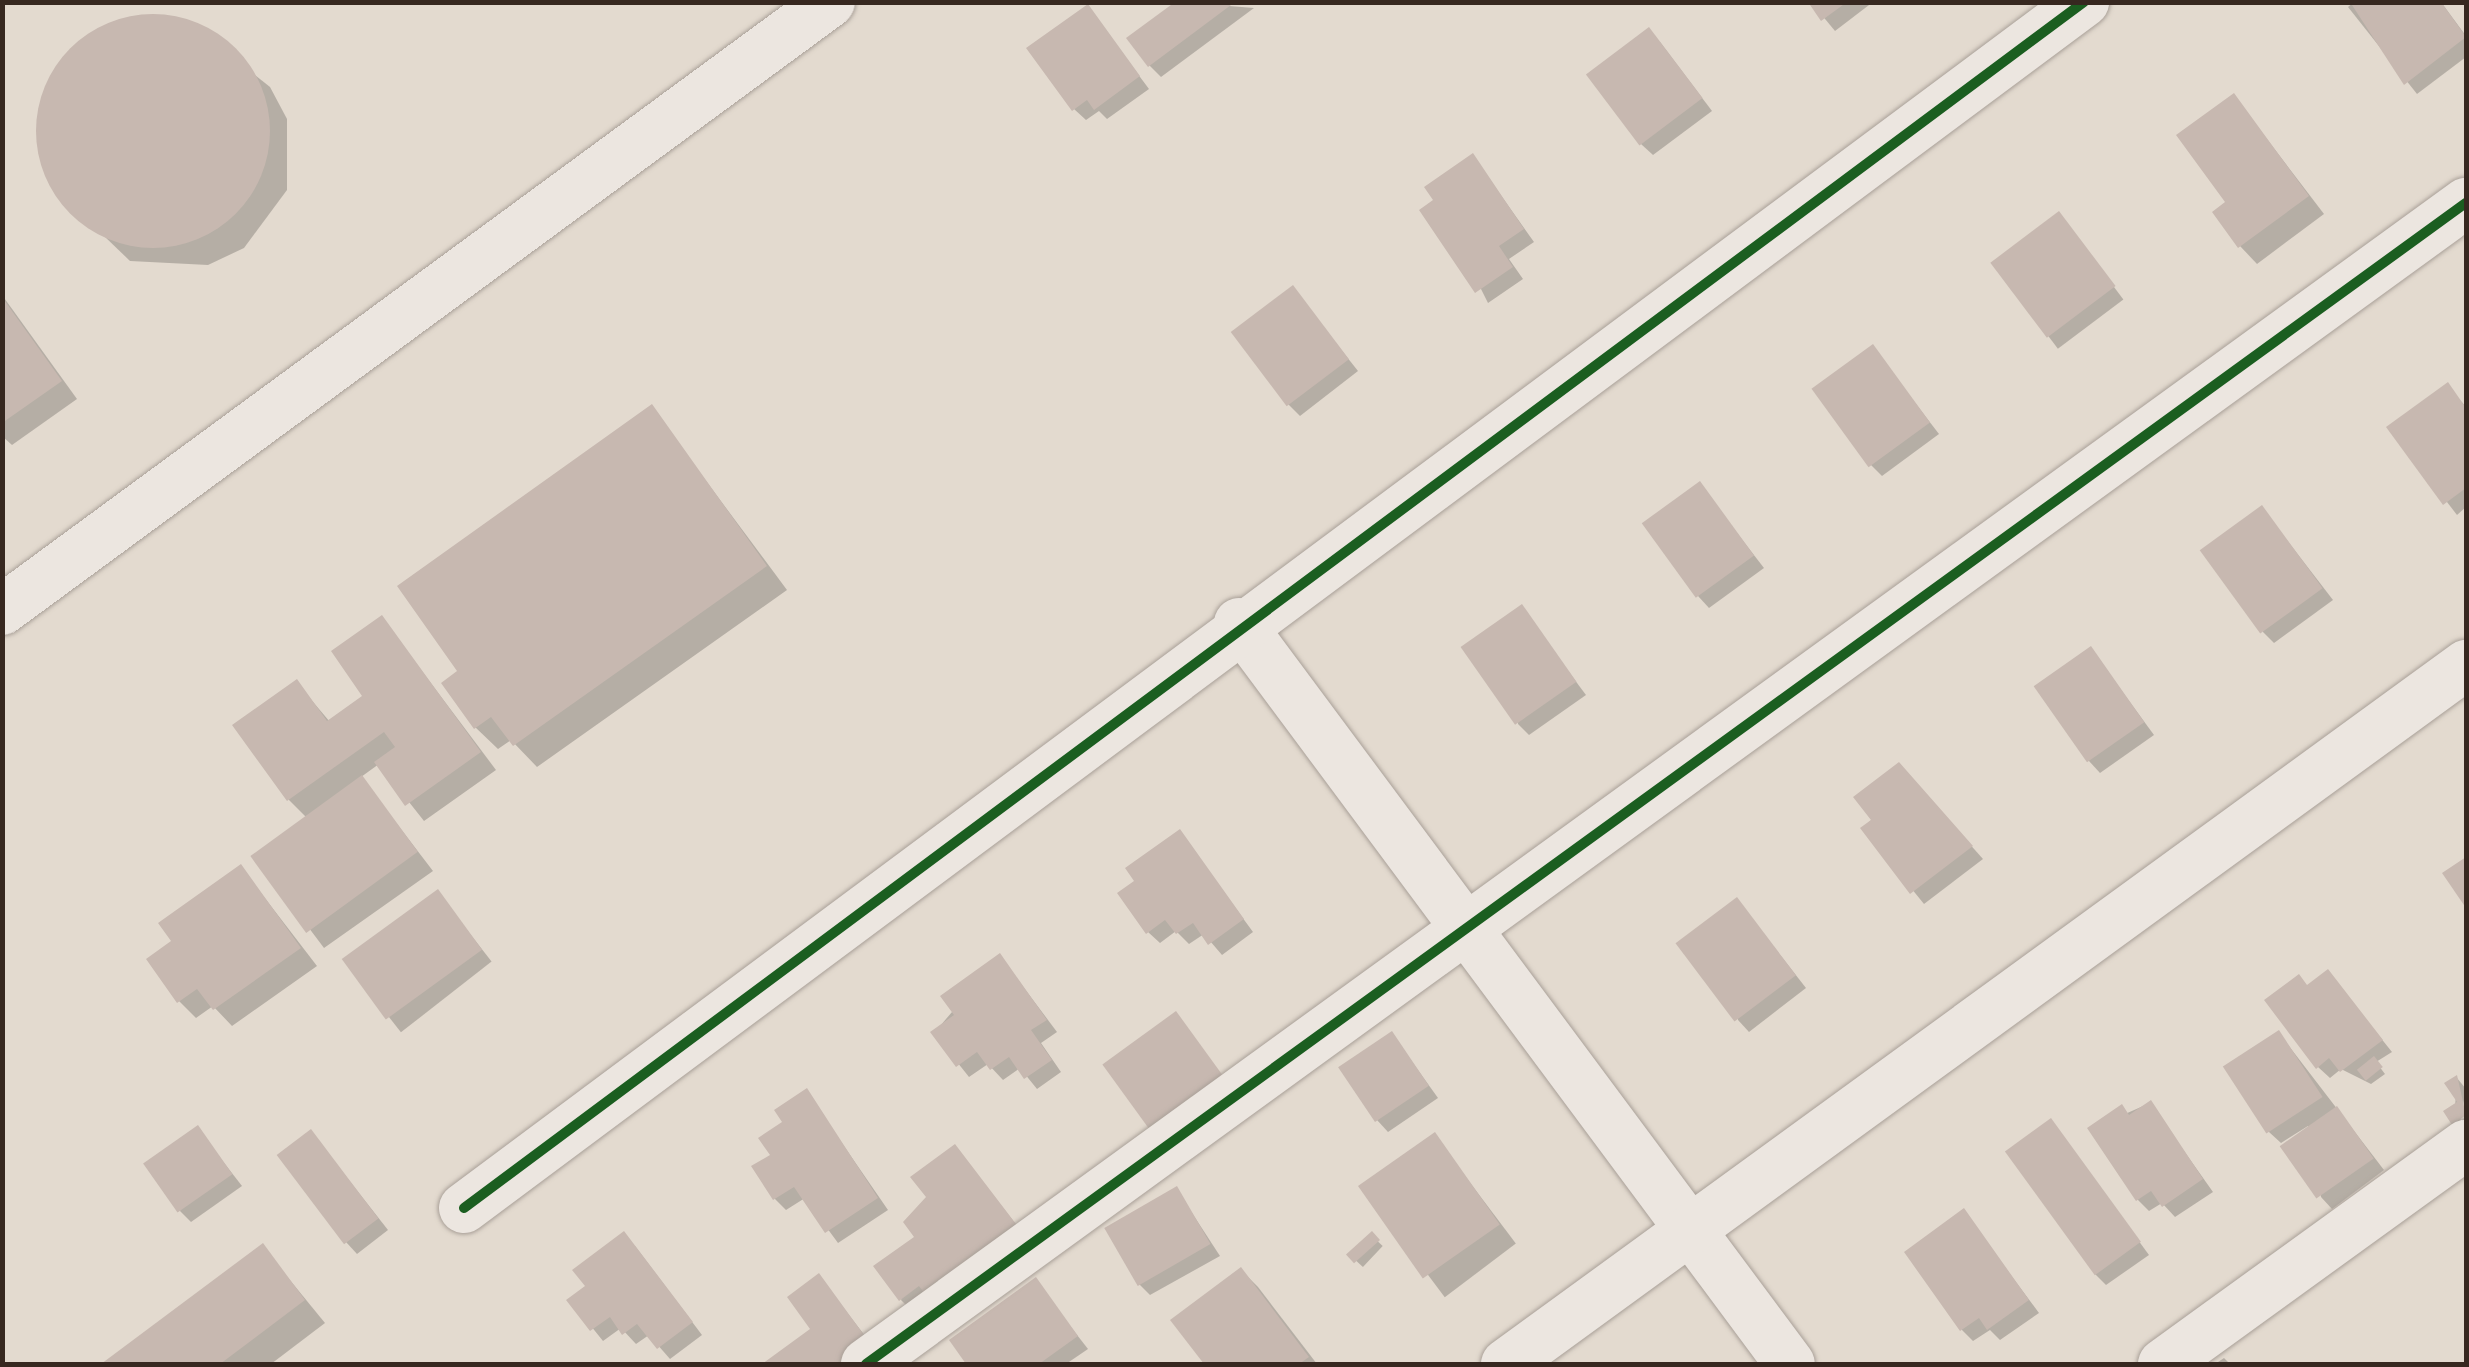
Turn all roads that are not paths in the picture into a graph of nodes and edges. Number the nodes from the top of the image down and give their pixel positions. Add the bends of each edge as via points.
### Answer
1 (830, 2) edge
2 (2084, 2) edge
3 (2466, 203) edge
4 (2, 610) edge
5 (1239, 623) junction
6 (2466, 665) edge
7 (1466, 926) junction
8 (2466, 1145) edge
9 (464, 1208) dead end
10 (1689, 1228) junction
11 (866, 1364) edge
12 (1506, 1364) edge
13 (1790, 1364) edge
14 (2163, 1364) edge

1 - 4 street
2 - 5 street
3 - 7 street
5 - 7 street
5 - 9 street
6 - 10 street
7 - 10 street
7 - 11 street
8 - 14 street
10 - 12 street
10 - 13 street

